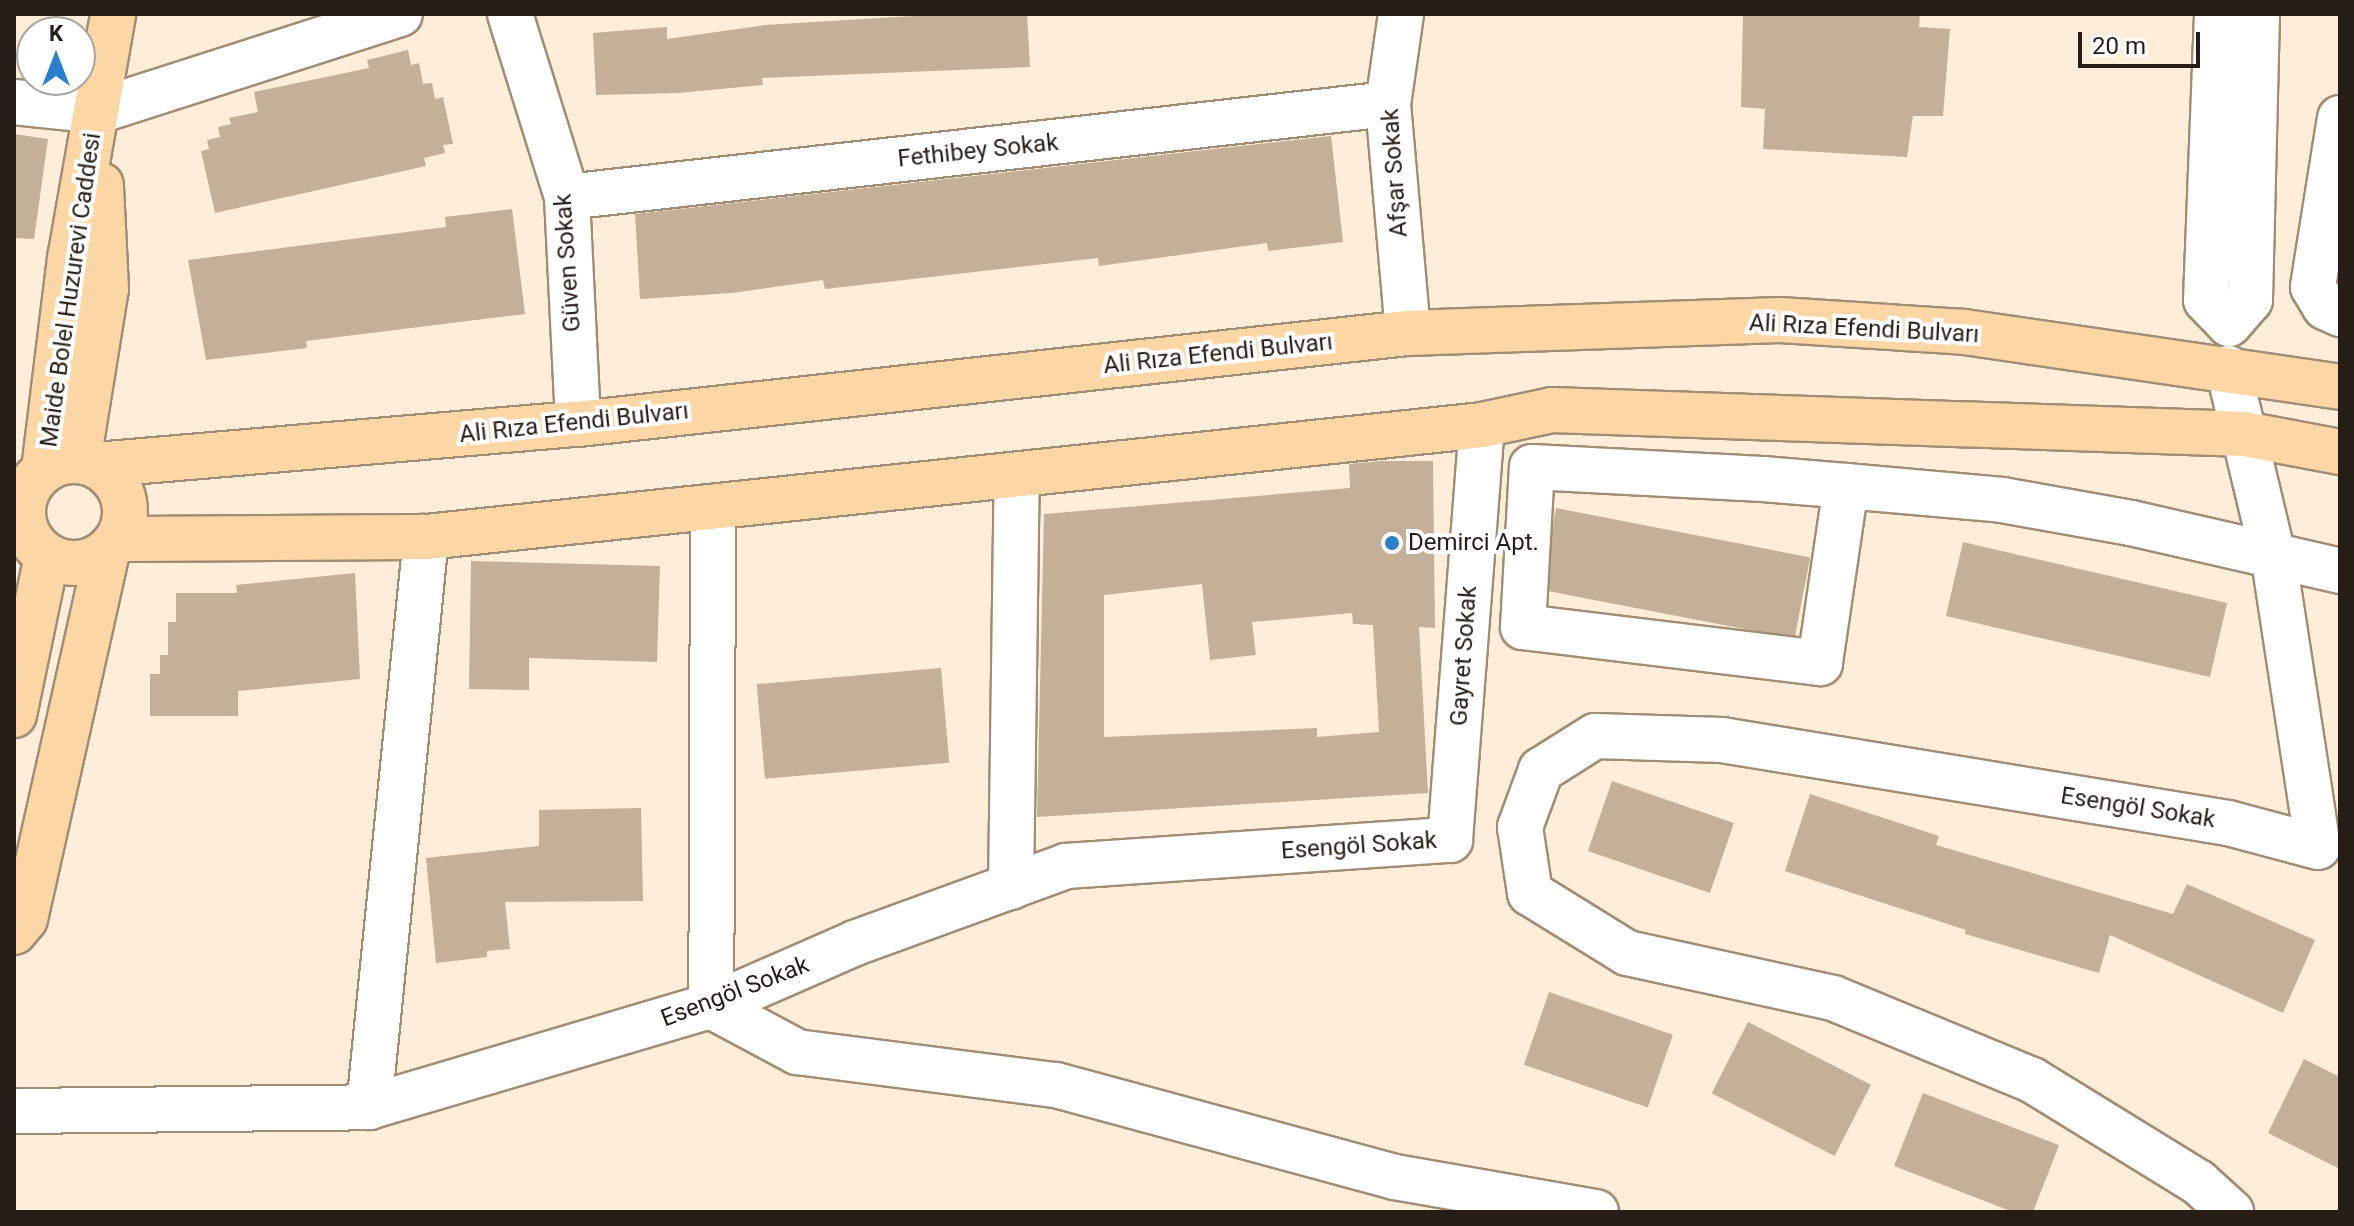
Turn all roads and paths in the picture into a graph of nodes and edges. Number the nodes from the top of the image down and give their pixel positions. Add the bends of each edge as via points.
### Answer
1 (113, 14) edge
2 (400, 14) edge
3 (510, 14) edge
4 (1401, 14) edge
5 (2217, 14) edge
6 (2257, 14) edge
7 (14, 102) edge
8 (1388, 104) junction
9 (98, 111) junction
10 (2340, 118) edge
11 (567, 197) junction
12 (2340, 314) edge
13 (1408, 333) junction
14 (2228, 368) junction
15 (2340, 387) edge
16 (578, 424) junction
17 (1482, 425) junction
18 (2244, 434) junction
19 (2340, 452) edge
20 (52, 473) edge
21 (1017, 476) junction
22 (1846, 486) junction
23 (713, 510) junction
24 (426, 537) junction
25 (112, 545) junction
26 (32, 550) edge
27 (2274, 560) junction
28 (2340, 571) edge
29 (14, 715) edge
30 (2326, 792) edge
31 (1450, 840) joint
32 (2329, 861) edge
33 (1011, 887) junction
34 (14, 932) edge
35 (711, 1006) junction
36 (369, 1107) junction
37 (14, 1111) edge
38 (1596, 1212) edge
39 (2231, 1212) edge

1 - 9 main road, Maide Bolel Huzurevi Caddesi
2 - 9 street
3 - 11 street, Güven Sokak
4 - 8 street, Afşar Sokak
5 - 6 street via 2206,300 2229,324 2250,300
7 - 9 street
8 - 11 street, Fethibey Sokak
8 - 13 street, Afşar Sokak
9 - 20 main road, Maide Bolel Huzurevi Caddesi via 70,259
10 - 12 street via 2313,287 2325,307
11 - 16 street, Güven Sokak
13 - 14 main road, Ali Rıza Efendi Bulvarı via 1780,320 1964,332
13 - 16 main road, Ali Rıza Efendi Bulvarı
14 - 15 main road, Ali Rıza Efendi Bulvarı
14 - 18 street, Esengöl Sokak
16 - 20 main road, Ali Rıza Efendi Bulvarı
17 - 18 main road via 1552,410
17 - 21 main road
17 - 31 street, Gayret Sokak
18 - 19 main road
18 - 27 street, Esengöl Sokak
20 - 25 main road via 121,490 125,508
20 - 26 main road via 22,517
21 - 23 main road
21 - 33 street
22 - 22 street via 1820,663 1523,627 1532,467
22 - 27 street via 2059,510
23 - 24 main road
23 - 35 street
24 - 25 main road
24 - 36 street
25 - 26 main road via 78,564
25 - 34 main road via 25,919
26 - 29 main road
27 - 28 street
27 - 30 street, Esengöl Sokak
30 - 32 street, Esengöl Sokak
31 - 33 street, Esengöl Sokak via 1066,866
32 - 39 street, Esengöl Sokak via 2228,823 1722,740 1595,736 1541,770 1520,827 1530,893 1627,953 1833,998 2032,1080 2198,1182
33 - 35 street, Esengöl Sokak via 855,943
35 - 36 street, Esengöl Sokak
35 - 38 street via 797,1052 1056,1085 1395,1177
36 - 37 street, Esengöl Sokak

